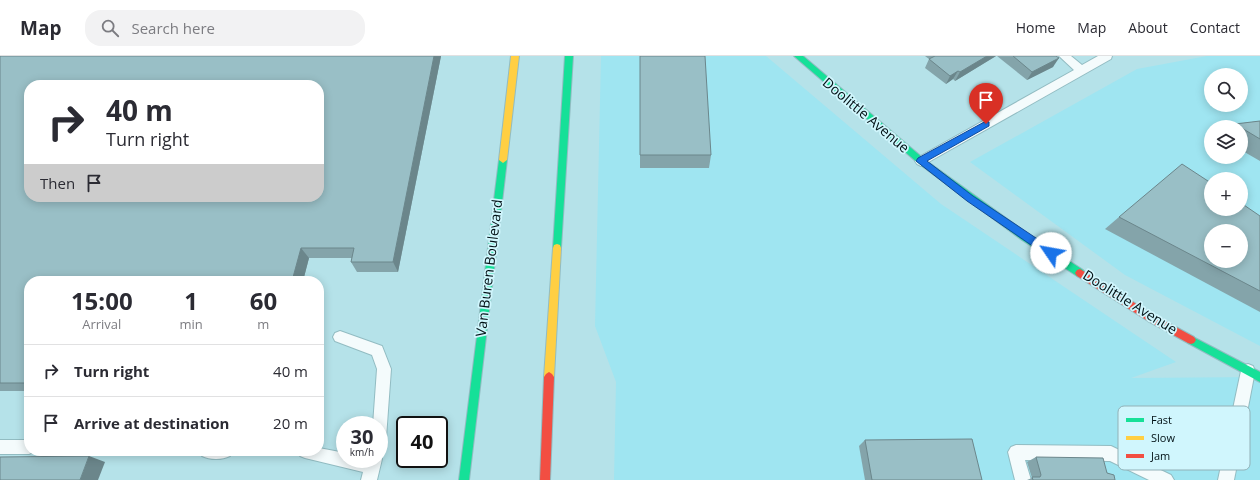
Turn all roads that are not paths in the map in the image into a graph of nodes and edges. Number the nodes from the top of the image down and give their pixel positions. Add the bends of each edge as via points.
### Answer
1 (515, 56) edge
2 (569, 56) edge
3 (798, 56) edge
4 (1064, 56) edge
5 (1107, 56) edge
6 (1082, 70) junction
7 (921, 161) junction
8 (340, 337) dead end
9 (1254, 374) edge
10 (1246, 406) edge
11 (381, 416) edge
12 (0, 447) edge
13 (24, 447) edge
14 (322, 456) edge
15 (1118, 457) edge
16 (336, 459) edge
17 (1145, 470) edge
18 (1229, 470) edge
19 (464, 480) edge
20 (545, 480) edge
21 (1023, 480) edge
22 (1166, 480) edge
23 (1226, 480) edge

1 - 19 main road, Van Buren Boulevard
2 - 20 main road
3 - 7 main road, Doolittle Avenue
4 - 6 lane
5 - 6 lane
6 - 7 lane
7 - 9 main road, Doolittle Avenue via 1025,237 1151,318
8 - 11 lane via 377,351 384,369
9 - 10 lane
12 - 13 lane
14 - 16 lane
15 - 21 lane via 1111,454 1016,452
17 - 22 lane
18 - 23 lane

